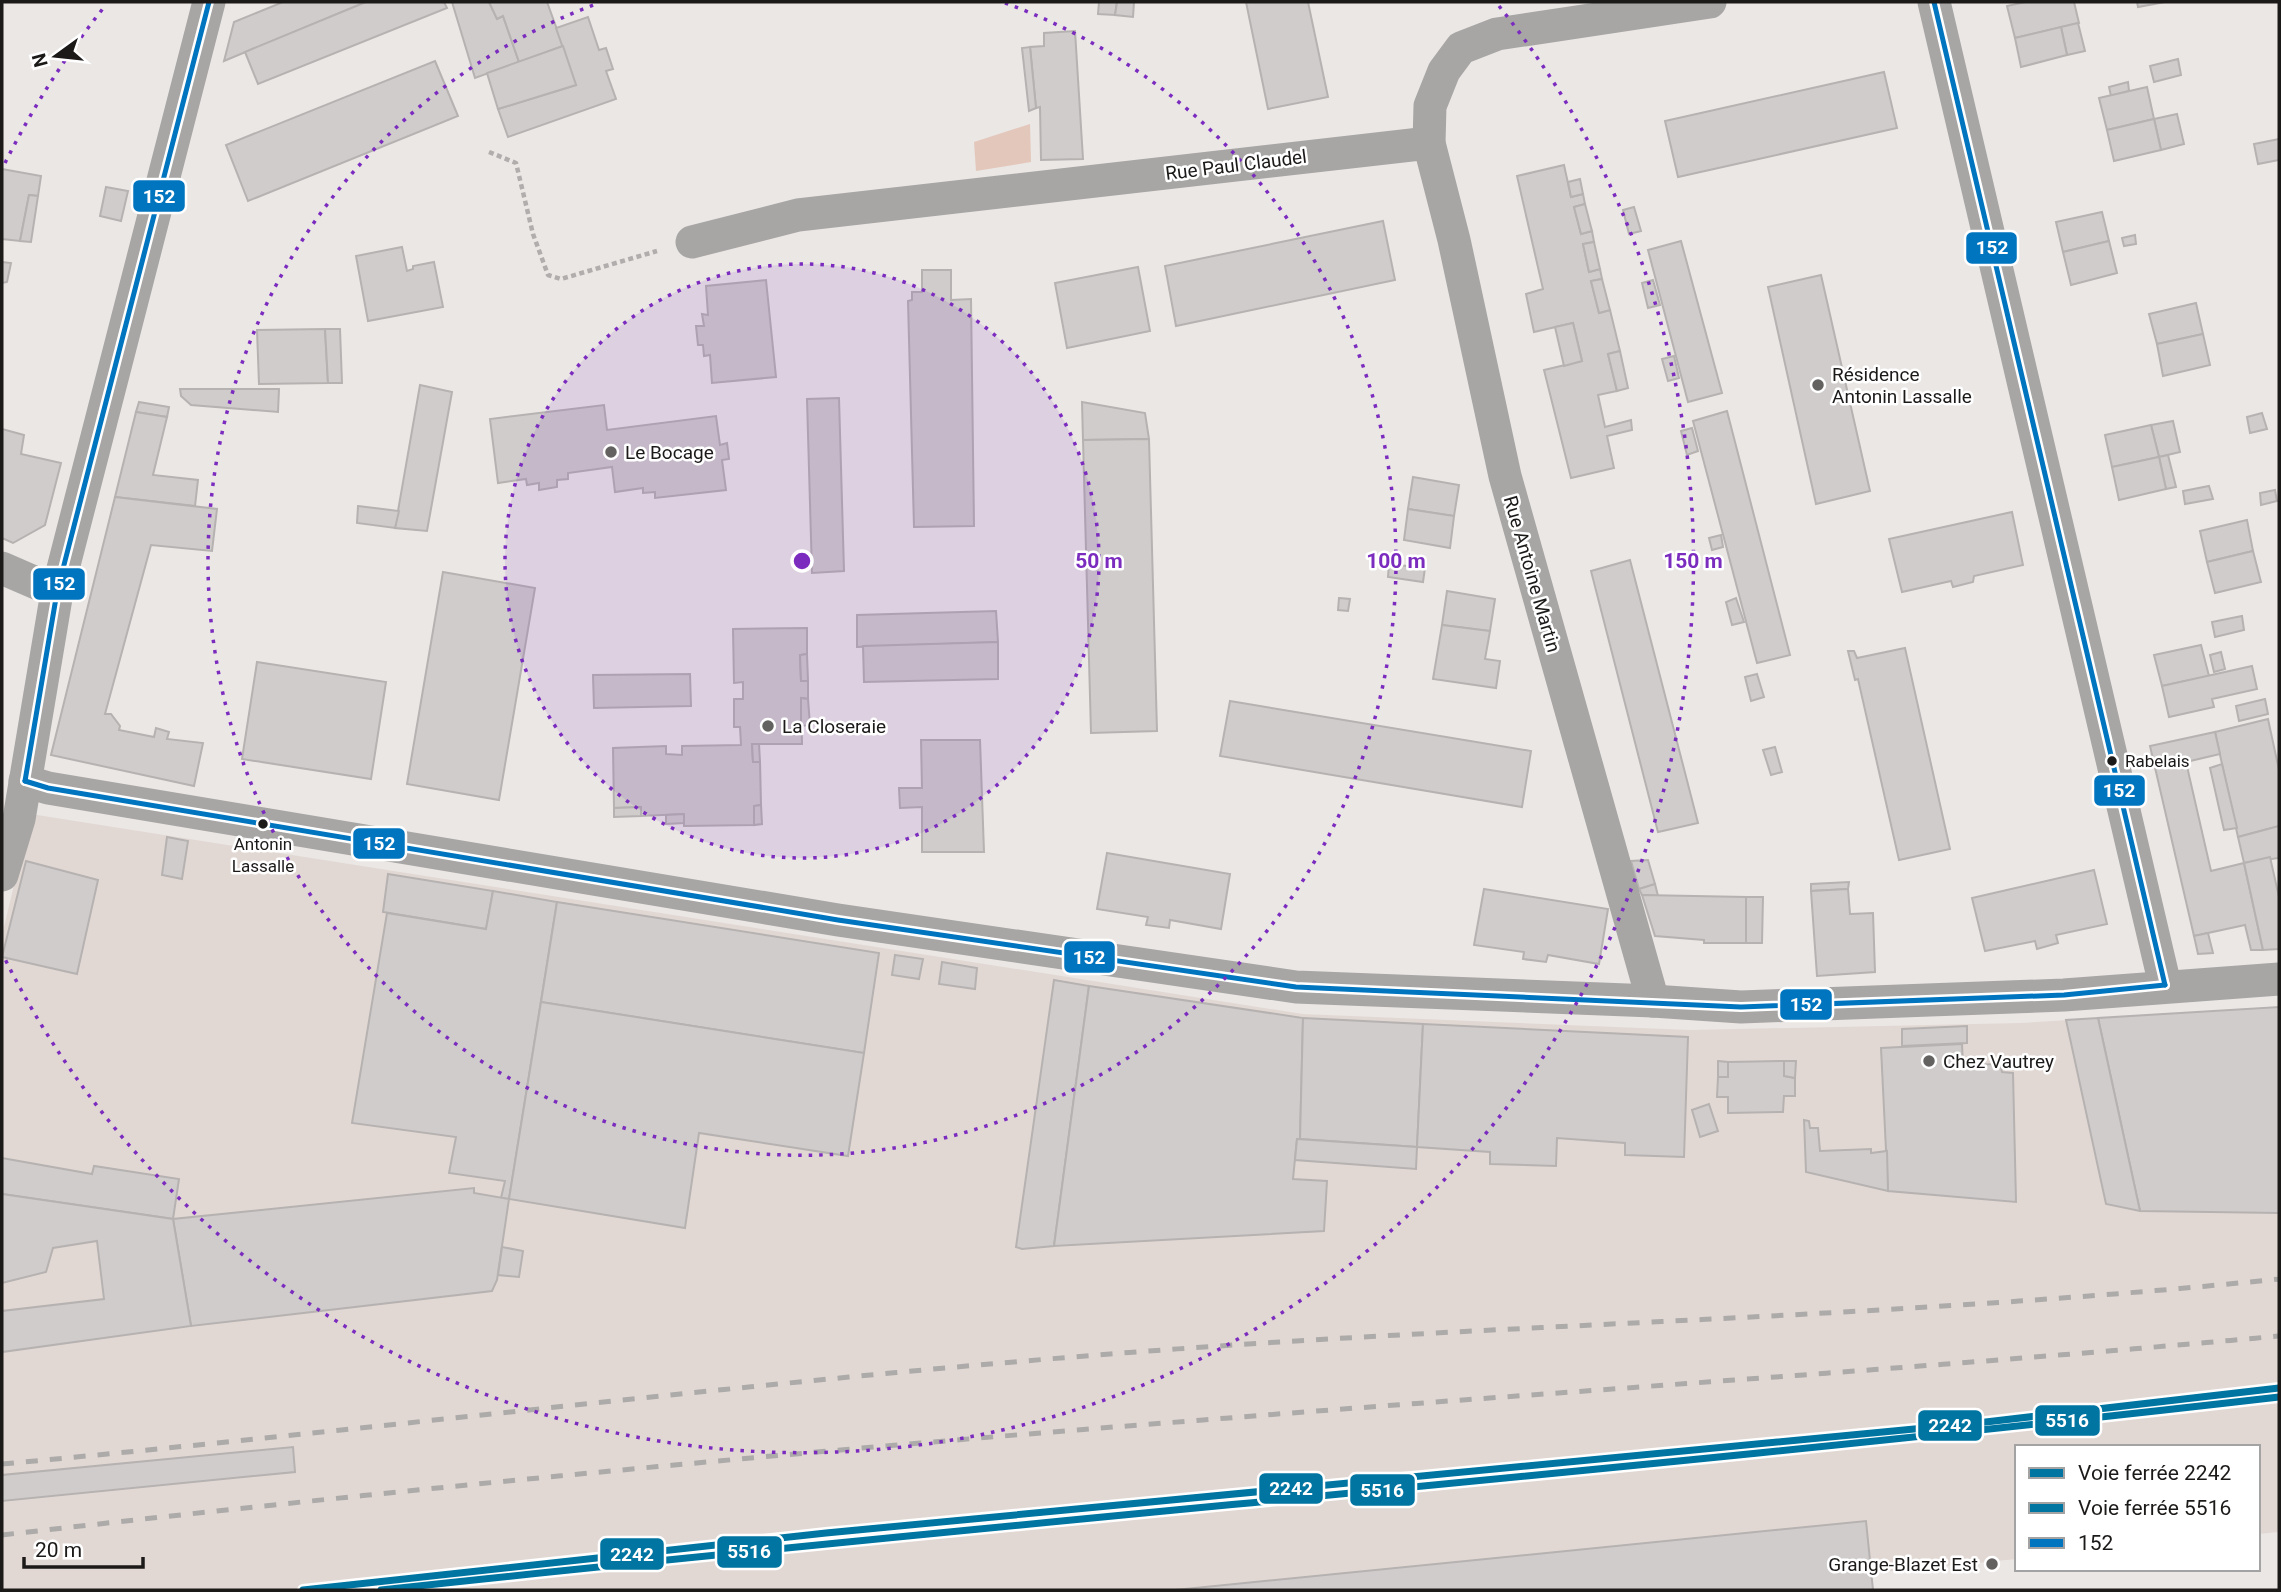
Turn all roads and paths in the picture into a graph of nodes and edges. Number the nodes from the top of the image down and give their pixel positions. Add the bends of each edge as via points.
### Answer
1 (209, 2) edge
2 (1710, 2) edge
3 (1934, 2) edge
4 (1429, 142) junction
5 (489, 152) dead end
6 (692, 242) joint
7 (2, 568) edge
8 (57, 592) junction
9 (25, 781) junction
10 (2, 874) edge
11 (2279, 979) edge
12 (2165, 985) junction
13 (1653, 1001) junction

1 - 8 street
2 - 4 street via 1497,34 1461,48 1444,71 1430,106
3 - 12 street
4 - 6 street, Rue Paul Claudel via 798,215
4 - 13 street, Rue Antoine Martin via 1505,476
5 - 6 path via 516,163 548,275 561,279
7 - 8 street
8 - 9 street
9 - 10 street
9 - 13 street via 838,920 1296,987
11 - 12 street
12 - 13 street via 2064,995 1741,1007

